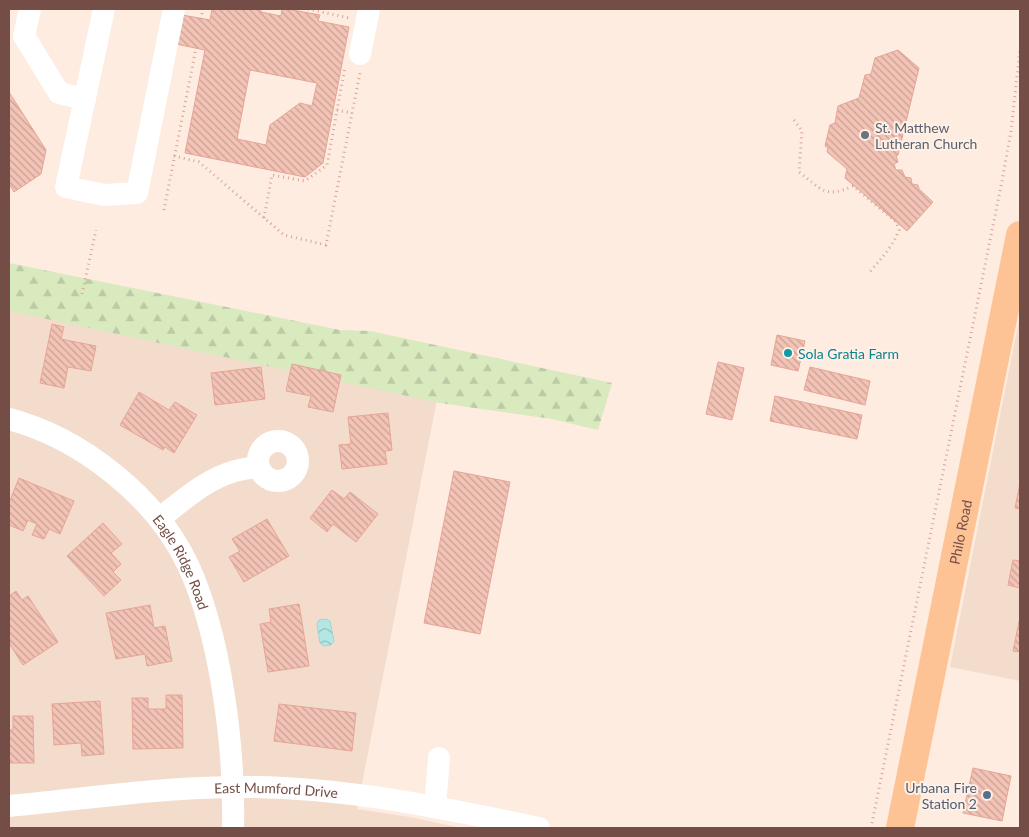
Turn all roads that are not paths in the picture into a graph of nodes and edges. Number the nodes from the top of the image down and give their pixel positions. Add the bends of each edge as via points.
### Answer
1 (30, 9) edge
2 (104, 9) edge
3 (174, 9) edge
4 (362, 14) edge
5 (358, 63) road end
6 (85, 98) junction
7 (1020, 235) edge
8 (9, 419) edge
9 (258, 467) dead end
10 (159, 519) junction
11 (439, 758) dead end
12 (233, 787) junction
13 (9, 806) edge
14 (435, 807) junction
15 (478, 822) edge
16 (233, 828) edge
17 (539, 828) edge
18 (900, 828) edge

1 - 6 street via 24,36 59,92
2 - 6 street
3 - 6 street via 137,193 104,195 66,187
4 - 5 street
7 - 18 main road, Philo Road
8 - 10 street, Eagle Ridge Road via 53,435 93,458 120,479
9 - 10 street via 234,471 214,480
10 - 12 street, Eagle Ridge Road via 186,561 206,612 223,694
11 - 14 street
12 - 13 street, East Mumford Drive
12 - 14 street, East Mumford Drive via 342,792
12 - 16 street, Eagle Ridge Road
14 - 15 street, East Mumford Drive
15 - 17 street, East Mumford Drive

